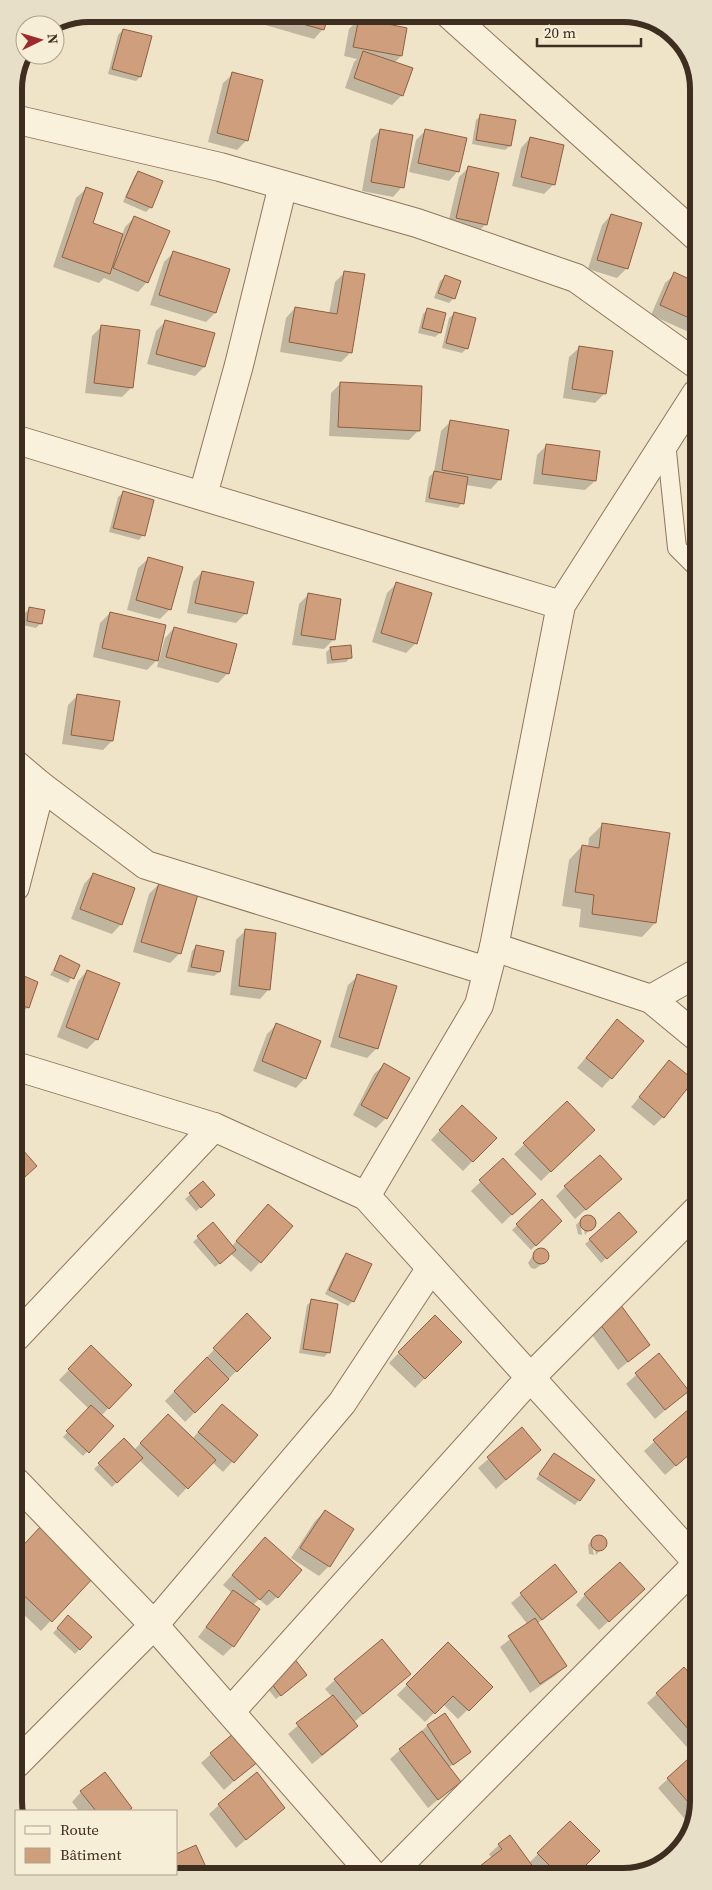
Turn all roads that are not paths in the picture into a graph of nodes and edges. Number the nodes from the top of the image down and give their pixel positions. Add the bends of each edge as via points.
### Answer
1 (460, 23) edge
2 (23, 121) edge
3 (283, 185) junction
4 (690, 231) edge
5 (690, 360) edge
6 (690, 404) edge
7 (23, 442) edge
8 (666, 442) junction
9 (203, 495) junction
10 (690, 561) edge
11 (561, 606) junction
12 (23, 771) edge
13 (41, 786) junction
14 (23, 856) edge
15 (490, 959) junction
16 (690, 977) edge
17 (651, 999) junction
18 (690, 1031) edge
19 (23, 1068) edge
20 (214, 1127) junction
21 (366, 1196) junction
22 (690, 1217) edge
23 (431, 1268) junction
24 (23, 1330) edge
25 (530, 1378) junction
26 (23, 1489) edge
27 (690, 1554) edge
28 (690, 1571) edge
29 (154, 1625) junction
30 (231, 1711) junction
31 (23, 1757) edge
32 (368, 1868) edge
33 (379, 1868) edge

1 - 4 street
2 - 3 street
3 - 5 street via 416,223 576,278
3 - 9 street
6 - 8 street
7 - 9 street
8 - 10 lane via 677,548
8 - 11 street
9 - 11 street
11 - 15 street
12 - 13 street
13 - 14 street
13 - 15 street via 146,864
15 - 17 street
15 - 21 street via 478,1005
16 - 17 street
17 - 18 street
19 - 20 street
20 - 21 street
20 - 24 street
21 - 23 street
22 - 25 street
23 - 25 street
23 - 29 street via 342,1403
25 - 27 street
25 - 30 street
26 - 29 street
28 - 33 street
29 - 30 street
29 - 31 street
30 - 32 street

